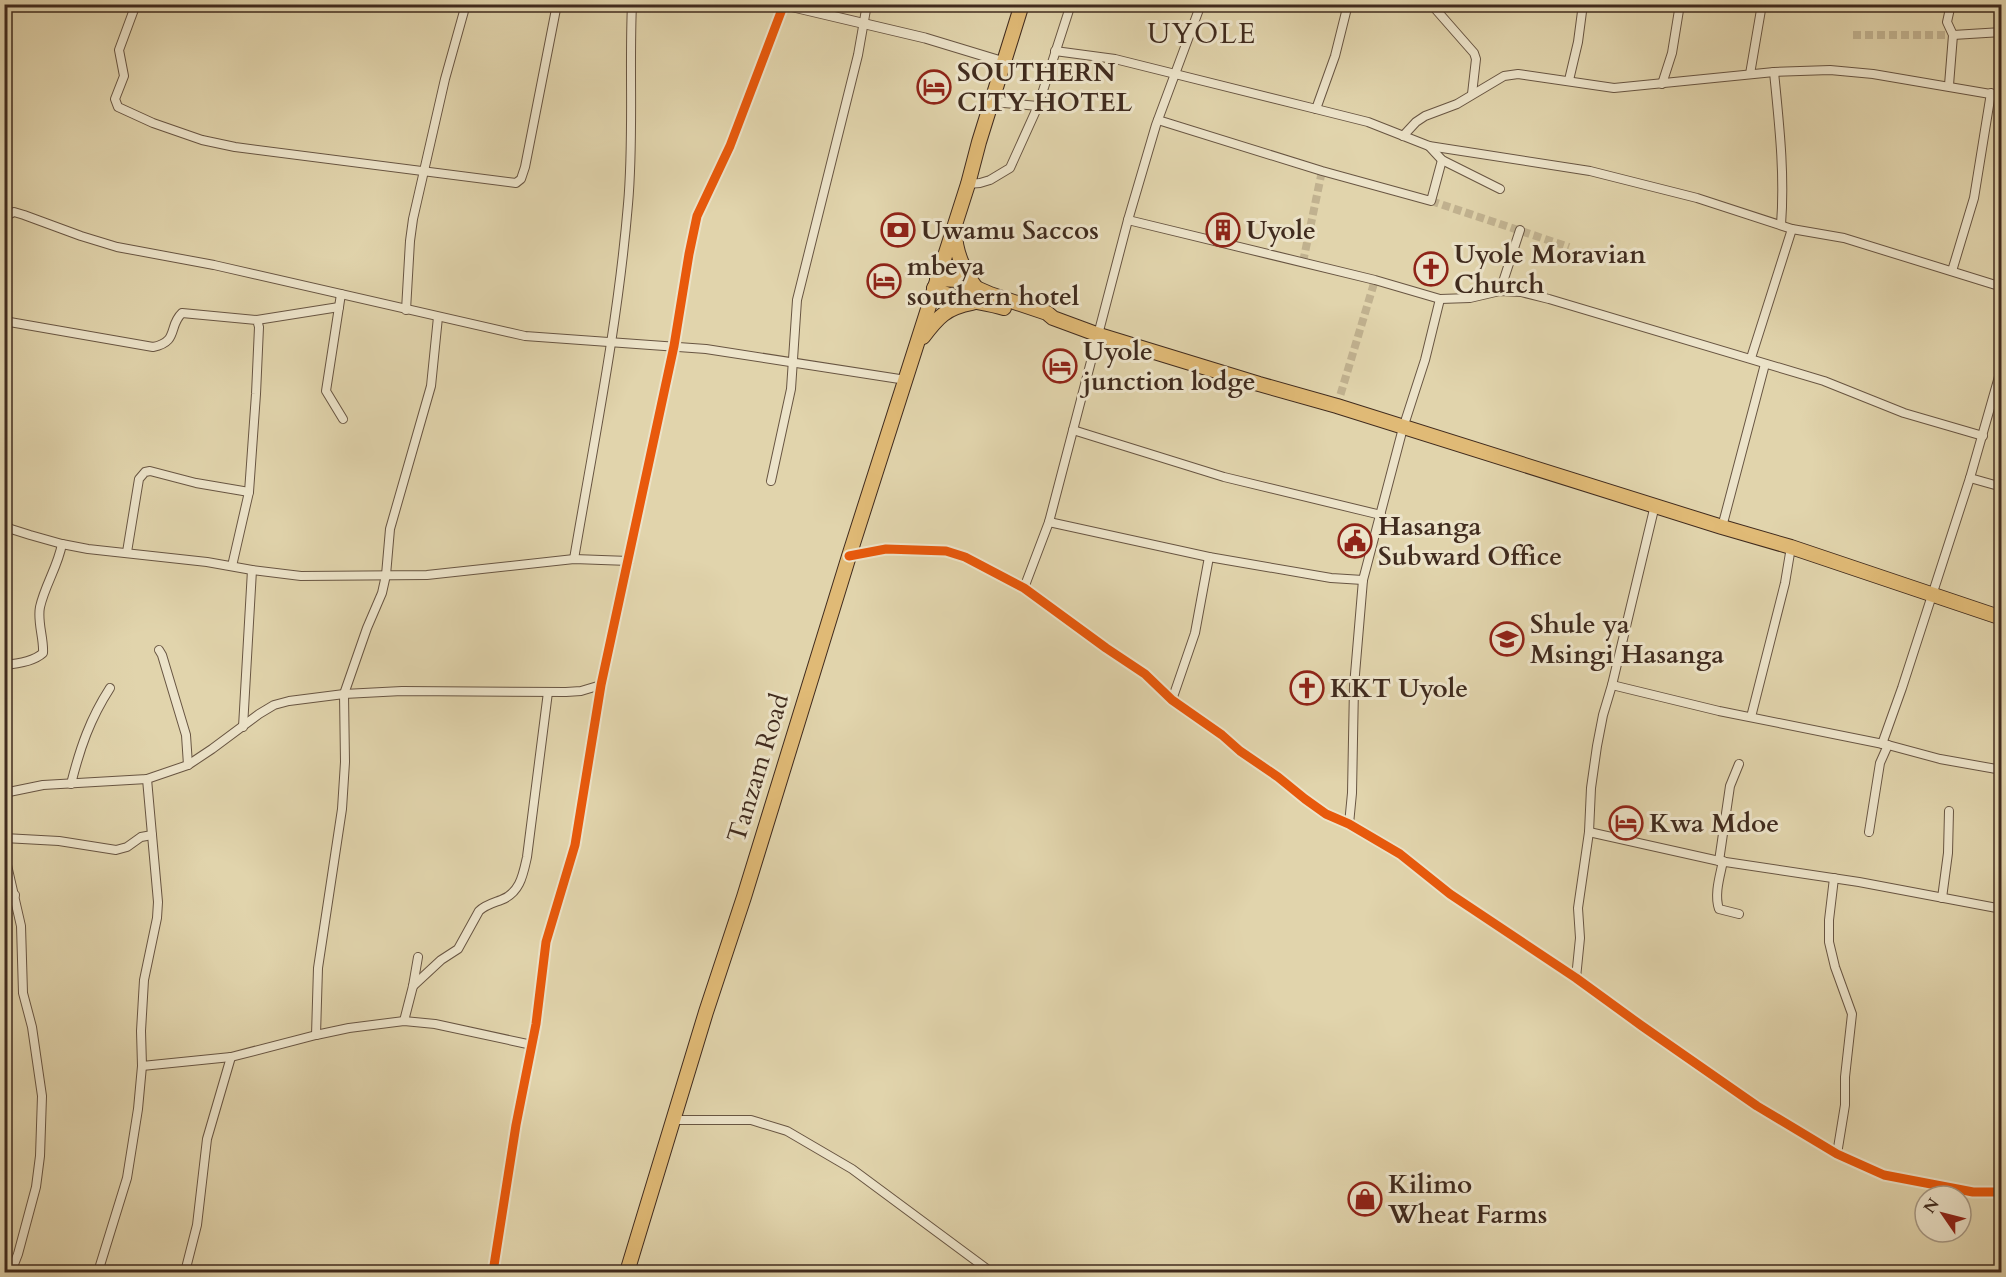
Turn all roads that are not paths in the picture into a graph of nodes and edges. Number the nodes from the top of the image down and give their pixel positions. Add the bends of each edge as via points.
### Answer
1 (136, 4) edge
2 (466, 4) edge
3 (557, 4) edge
4 (632, 4) edge
5 (867, 4) edge
6 (1022, 4) edge
7 (1071, 4) edge
8 (1201, 4) edge
9 (1348, 4) edge
10 (1431, 4) edge
11 (1583, 4) edge
12 (1680, 4) edge
13 (1761, 4) edge
14 (1951, 4) edge
15 (783, 5) edge
16 (863, 22) junction
17 (2001, 32) edge
18 (1953, 35) junction
19 (1055, 51) junction
20 (1004, 62) junction
21 (1774, 72) junction
22 (1175, 74) junction
23 (1750, 74) junction
24 (1569, 80) junction
25 (1662, 84) junction
26 (1949, 85) junction
27 (1991, 93) junction
28 (1472, 94) junction
29 (2001, 96) edge
30 (992, 102) junction
31 (1038, 106) junction
32 (1316, 109) junction
33 (1158, 120) junction
34 (1403, 136) junction
35 (1429, 146) junction
36 (1442, 160) junction
37 (424, 172) junction
38 (968, 184) junction
39 (1500, 189) dead end
40 (4, 217) edge
41 (1128, 220) junction
42 (955, 224) junction
43 (1781, 225) junction
44 (1792, 229) junction
45 (1520, 230) dead end
46 (1952, 271) junction
47 (936, 283) junction
48 (2001, 287) edge
49 (1500, 291) junction
50 (341, 294) junction
51 (979, 295) junction
52 (1440, 299) junction
53 (339, 307) junction
54 (406, 310) junction
55 (438, 317) junction
56 (258, 320) junction
57 (4, 321) edge
58 (1099, 335) junction
59 (612, 341) junction
60 (917, 345) junction
61 (674, 346) junction
62 (1751, 358) junction
63 (794, 363) junction
64 (1765, 364) junction
65 (2001, 366) edge
66 (906, 380) junction
67 (343, 419) dead end
68 (1403, 428) junction
69 (1073, 430) junction
70 (1983, 436) junction
71 (1970, 478) junction
72 (771, 481) dead end
73 (2001, 487) edge
74 (249, 492) junction
75 (1655, 505) junction
76 (1381, 515) junction
77 (1049, 522) junction
78 (4, 524) edge
79 (1722, 527) junction
80 (62, 544) junction
81 (1791, 547) junction
82 (127, 552) junction
83 (849, 556) junction
84 (1209, 557) junction
85 (574, 559) junction
86 (629, 561) junction
87 (232, 566) junction
88 (252, 570) junction
89 (386, 575) junction
90 (1363, 580) junction
91 (1024, 588) junction
92 (1931, 594) junction
93 (2001, 618) edge
94 (159, 650) dead end
95 (4, 664) edge
96 (601, 685) junction
97 (1612, 685) junction
98 (110, 688) dead end
99 (549, 692) junction
100 (344, 694) junction
101 (1172, 700) junction
102 (1751, 717) junction
103 (243, 727) junction
104 (1885, 745) junction
105 (1739, 764) dead end
106 (188, 765) junction
107 (2001, 770) edge
108 (147, 779) junction
109 (71, 784) junction
110 (4, 793) edge
111 (1949, 812) dead end
112 (1349, 824) junction
113 (1589, 832) junction
114 (1869, 832) dead end
115 (152, 835) junction
116 (4, 838) edge
117 (4, 852) edge
118 (1721, 861) junction
119 (1834, 878) junction
120 (4, 895) edge
121 (15, 895) junction
122 (1942, 898) junction
123 (2001, 909) edge
124 (1738, 914) dead end
125 (418, 957) dead end
126 (1576, 978) junction
127 (413, 986) junction
128 (404, 1021) junction
129 (316, 1035) junction
130 (532, 1045) junction
131 (231, 1058) junction
132 (142, 1066) junction
133 (673, 1120) junction
134 (1837, 1154) junction
135 (2001, 1192) edge
136 (11, 1272) edge
137 (98, 1272) edge
138 (185, 1272) edge
139 (493, 1272) edge
140 (627, 1272) edge
141 (991, 1272) edge

1 - 37 street via 119,50 124,76 115,99 118,108 202,140 235,147
2 - 37 street
3 - 37 street via 521,179 516,183
4 - 59 street via 630,172
5 - 16 street
6 - 20 highway, Tanzam Road
7 - 19 street
8 - 22 street
9 - 32 street
10 - 28 street via 1474,53
11 - 24 street
12 - 25 street
13 - 23 street
14 - 18 street via 1947,22
15 - 16 street
15 - 61 street via 730,146 698,216
16 - 20 street
16 - 63 street via 797,300
17 - 18 street
18 - 26 street
19 - 22 street via 1114,59
19 - 31 street
20 - 30 highway, Tanzam Road
21 - 23 street
21 - 26 street via 1848,71
21 - 43 street via 1783,163
22 - 32 street
22 - 33 street
23 - 25 street
24 - 25 street via 1614,88
24 - 28 street via 1510,74
26 - 27 street
27 - 29 street
27 - 46 street via 1974,198
28 - 34 street via 1425,116
30 - 31 street
30 - 38 highway, Tanzam Road
31 - 38 street via 1010,168 990,180
32 - 34 street
33 - 36 street via 1431,201
33 - 41 street
34 - 35 street
35 - 36 street
35 - 43 street via 1590,171 1697,198
36 - 39 street
37 - 54 street via 410,241
38 - 42 highway, Tanzam Road
40 - 50 street via 14,212 24,214 117,247
41 - 52 street
41 - 58 street
42 - 47 highway, Tanzam Road
42 - 51 highway via 958,252
43 - 44 street
44 - 46 street via 1844,238
44 - 62 street
45 - 49 street
46 - 48 street
47 - 51 highway via 951,297
47 - 60 highway, Tanzam Road
49 - 52 street
49 - 62 street via 1549,299
50 - 53 street
50 - 54 street
51 - 58 highway via 1047,313
51 - 60 highway via 940,315
52 - 68 street
53 - 56 street
53 - 67 street via 326,391
54 - 55 street
55 - 59 street via 525,336
55 - 89 street via 430,386 390,529
56 - 57 street via 182,313 168,341 153,347
56 - 74 street
58 - 68 highway
58 - 69 street
59 - 61 street
59 - 85 street
60 - 66 highway, Tanzam Road
61 - 63 street
61 - 86 street
62 - 64 street
63 - 66 street
63 - 72 street
64 - 70 street
64 - 79 street
65 - 70 street
66 - 83 highway, Tanzam Road
68 - 75 highway
68 - 76 street
69 - 76 street via 1224,477
69 - 77 street
70 - 71 street
71 - 73 street
71 - 92 street
74 - 82 street via 145,472 139,479
74 - 87 street
75 - 79 highway
75 - 97 street
76 - 90 street
77 - 84 street
77 - 91 street
78 - 80 street
79 - 81 highway
80 - 82 street
80 - 95 street via 39,615 43,654
81 - 92 highway
81 - 102 street
82 - 87 street
83 - 91 street via 886,549 946,551
83 - 133 highway, Tanzam Road
84 - 90 street
84 - 101 street via 1195,633
85 - 86 street
85 - 89 street via 427,575
86 - 96 street
87 - 88 street
88 - 89 street via 301,576
88 - 103 street
89 - 100 street
90 - 112 street
91 - 101 street via 1145,674
92 - 93 highway
92 - 104 street
94 - 106 street via 186,735
96 - 99 street via 581,691
96 - 130 street via 575,845 544,952
97 - 102 street
97 - 113 street via 1596,757
98 - 109 street via 81,743
99 - 100 street
99 - 127 street via 521,882 508,897 482,908 458,949
100 - 103 street via 289,700 274,705
100 - 129 street via 342,810 318,968
101 - 112 street via 1326,814
102 - 104 street
103 - 106 street
104 - 107 street
104 - 114 street
105 - 118 street via 1730,786
106 - 108 street
108 - 109 street
108 - 115 street
109 - 110 street
111 - 122 street
112 - 126 street via 1400,854 1450,894
113 - 118 street
113 - 126 street via 1578,908
115 - 116 street via 116,850
115 - 132 street via 158,902 144,980
117 - 121 street
118 - 119 street
118 - 124 street via 1717,904 1725,912
119 - 122 street
119 - 134 street via 1829,942 1852,1014
120 - 121 street
121 - 136 street via 21,926 23,993 38,1061 42,1123 36,1187
122 - 123 street
125 - 127 street
126 - 134 street via 1740,1096
127 - 128 street
128 - 129 street
128 - 130 street
129 - 131 street
130 - 139 street
131 - 132 street
131 - 138 street via 207,1139 197,1225
132 - 137 street via 127,1178
133 - 140 highway, Tanzam Road
133 - 141 street via 751,1120 787,1131 852,1169
134 - 135 street via 1884,1175 1973,1192

